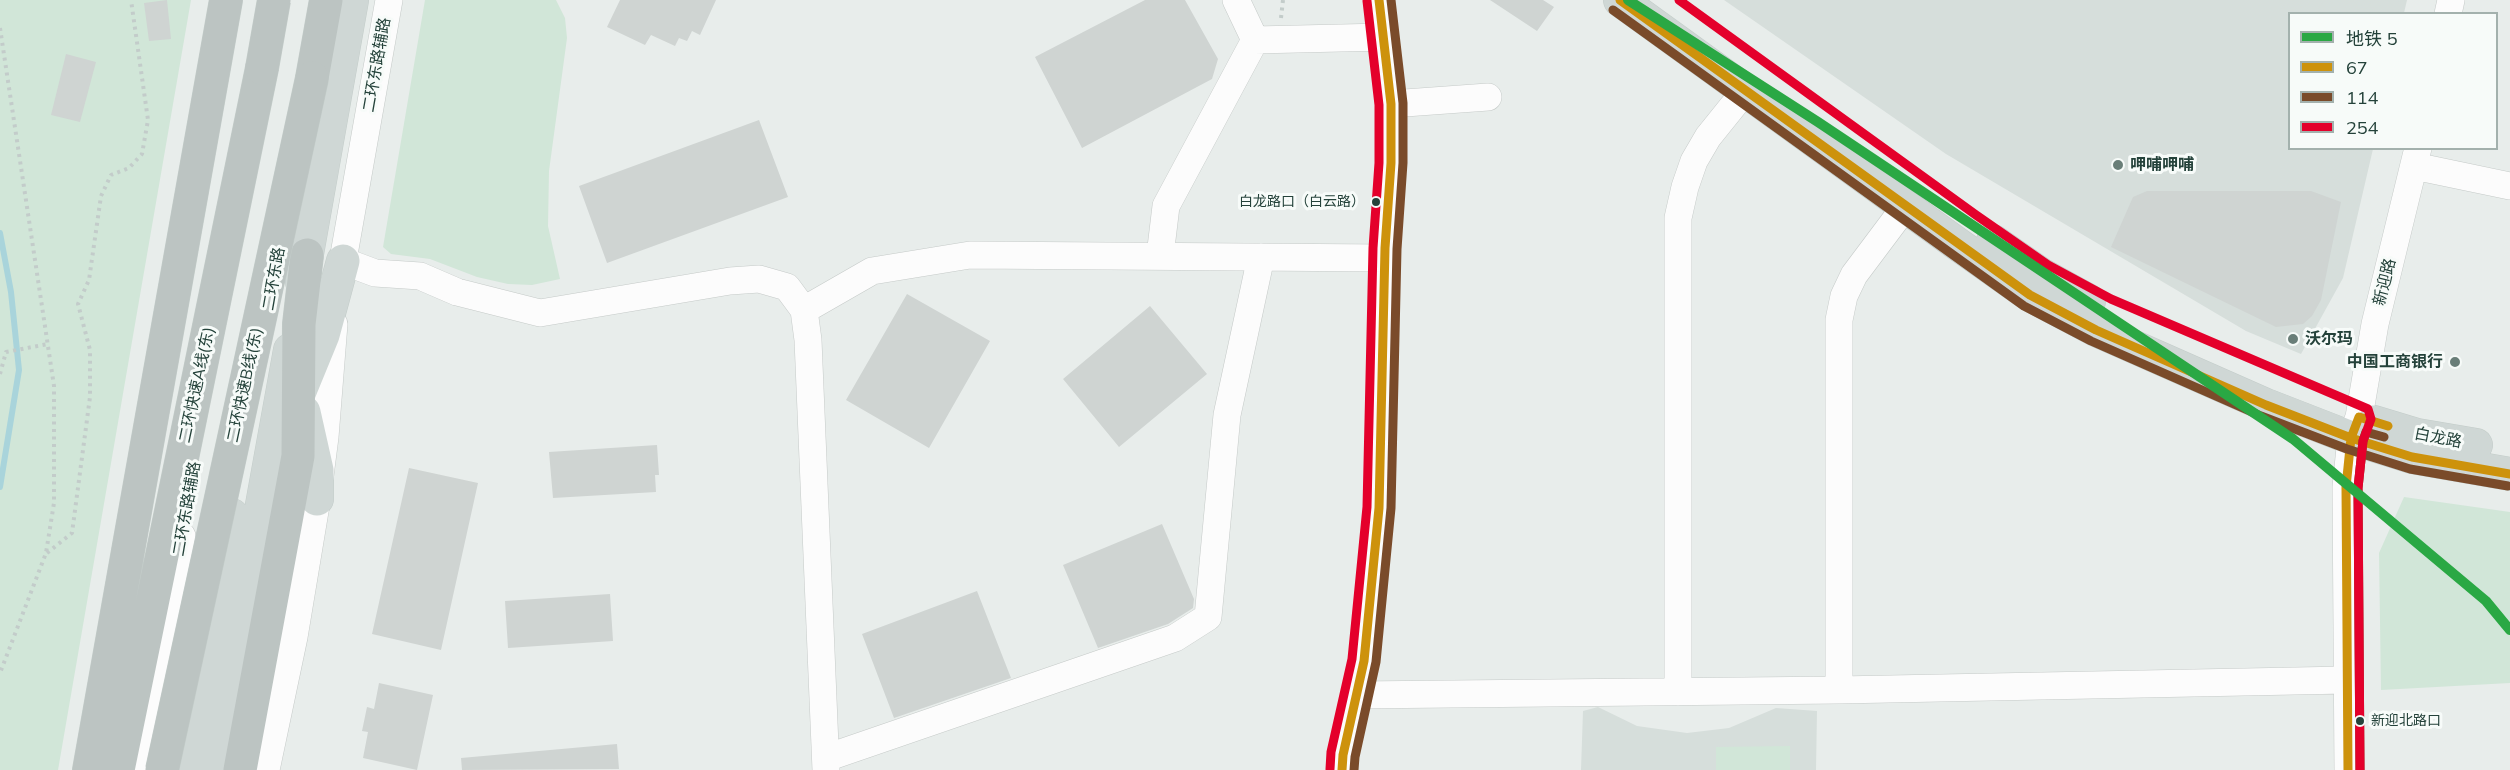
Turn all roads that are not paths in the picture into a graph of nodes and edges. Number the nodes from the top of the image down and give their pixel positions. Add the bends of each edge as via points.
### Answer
1 (226, 0) edge
2 (325, 0) edge
3 (352, 0) edge
4 (389, 0) edge
5 (1236, 0) edge
6 (1379, 0) edge
7 (1620, 0) edge
8 (1659, 0) edge
9 (274, 7) edge
10 (1384, 37) junction
11 (1255, 40) junction
12 (1745, 91) junction
13 (1488, 97) dead end
14 (1391, 104) junction
15 (2416, 157) edge
16 (2510, 186) edge
17 (1905, 207) junction
18 (293, 252) junction
19 (1160, 256) junction
20 (1261, 257) junction
21 (1385, 258) junction
22 (343, 261) junction
23 (804, 310) junction
24 (300, 392) junction
25 (2355, 428) junction
26 (2510, 451) edge
27 (2510, 474) edge
28 (266, 484) junction
29 (318, 499) junction
30 (2346, 680) junction
31 (1839, 690) junction
32 (1678, 692) junction
33 (1356, 695) junction
34 (826, 764) edge
35 (89, 770) edge
36 (118, 770) edge
37 (138, 770) edge
38 (162, 770) edge
39 (184, 770) edge
40 (214, 770) edge
41 (240, 770) edge
42 (266, 770) edge
43 (1342, 770) edge
44 (2348, 770) edge

1 - 35 highway
2 - 18 main road, 二环东路, bridge
2 - 38 highway, 二环快速B线(东), bridge via 312,78
3 - 18 main road, 二环东路
4 - 22 street, 二环东路辅路
5 - 11 street
6 - 10 street
7 - 12 main road, 白龙路
8 - 25 main road, 白龙路 via 2042,275 2106,310 2275,384
9 - 36 highway, 二环快速A线(东), bridge
9 - 37 street, 二环东路辅路
10 - 11 street
10 - 14 street
11 - 19 street via 1166,206
12 - 17 main road, 白龙路
12 - 32 street via 1694,161 1678,218
13 - 14 street
14 - 21 street
15 - 16 street
15 - 25 street, 新迎路 via 2375,324
17 - 25 main road, 白龙路 via 2030,295 2096,330 2266,405
17 - 31 street via 1854,275 1839,320
18 - 24 highway
18 - 28 main road, 二环东路
18 - 39 main road, 二环东路
19 - 20 street
19 - 23 street via 970,255 872,271
20 - 21 street
20 - 34 street via 1227,415 1208,617 1175,638
21 - 33 street via 1379,508 1364,661
22 - 23 street via 375,273 420,276 457,292 540,313 759,279 787,287
22 - 24 main road via 323,335
22 - 29 street, 二环东路辅路
23 - 34 street
24 - 28 main road
24 - 29 main road via 316,462
24 - 41 highway via 293,492
25 - 26 main road, 白龙路
25 - 27 main road, 白龙路 via 2412,457
25 - 30 street, 新迎路 via 2346,487
28 - 40 main road, 二环东路
29 - 42 street, 二环东路辅路
30 - 31 street
30 - 44 street, 新迎路
31 - 32 street
32 - 33 street
33 - 43 street

